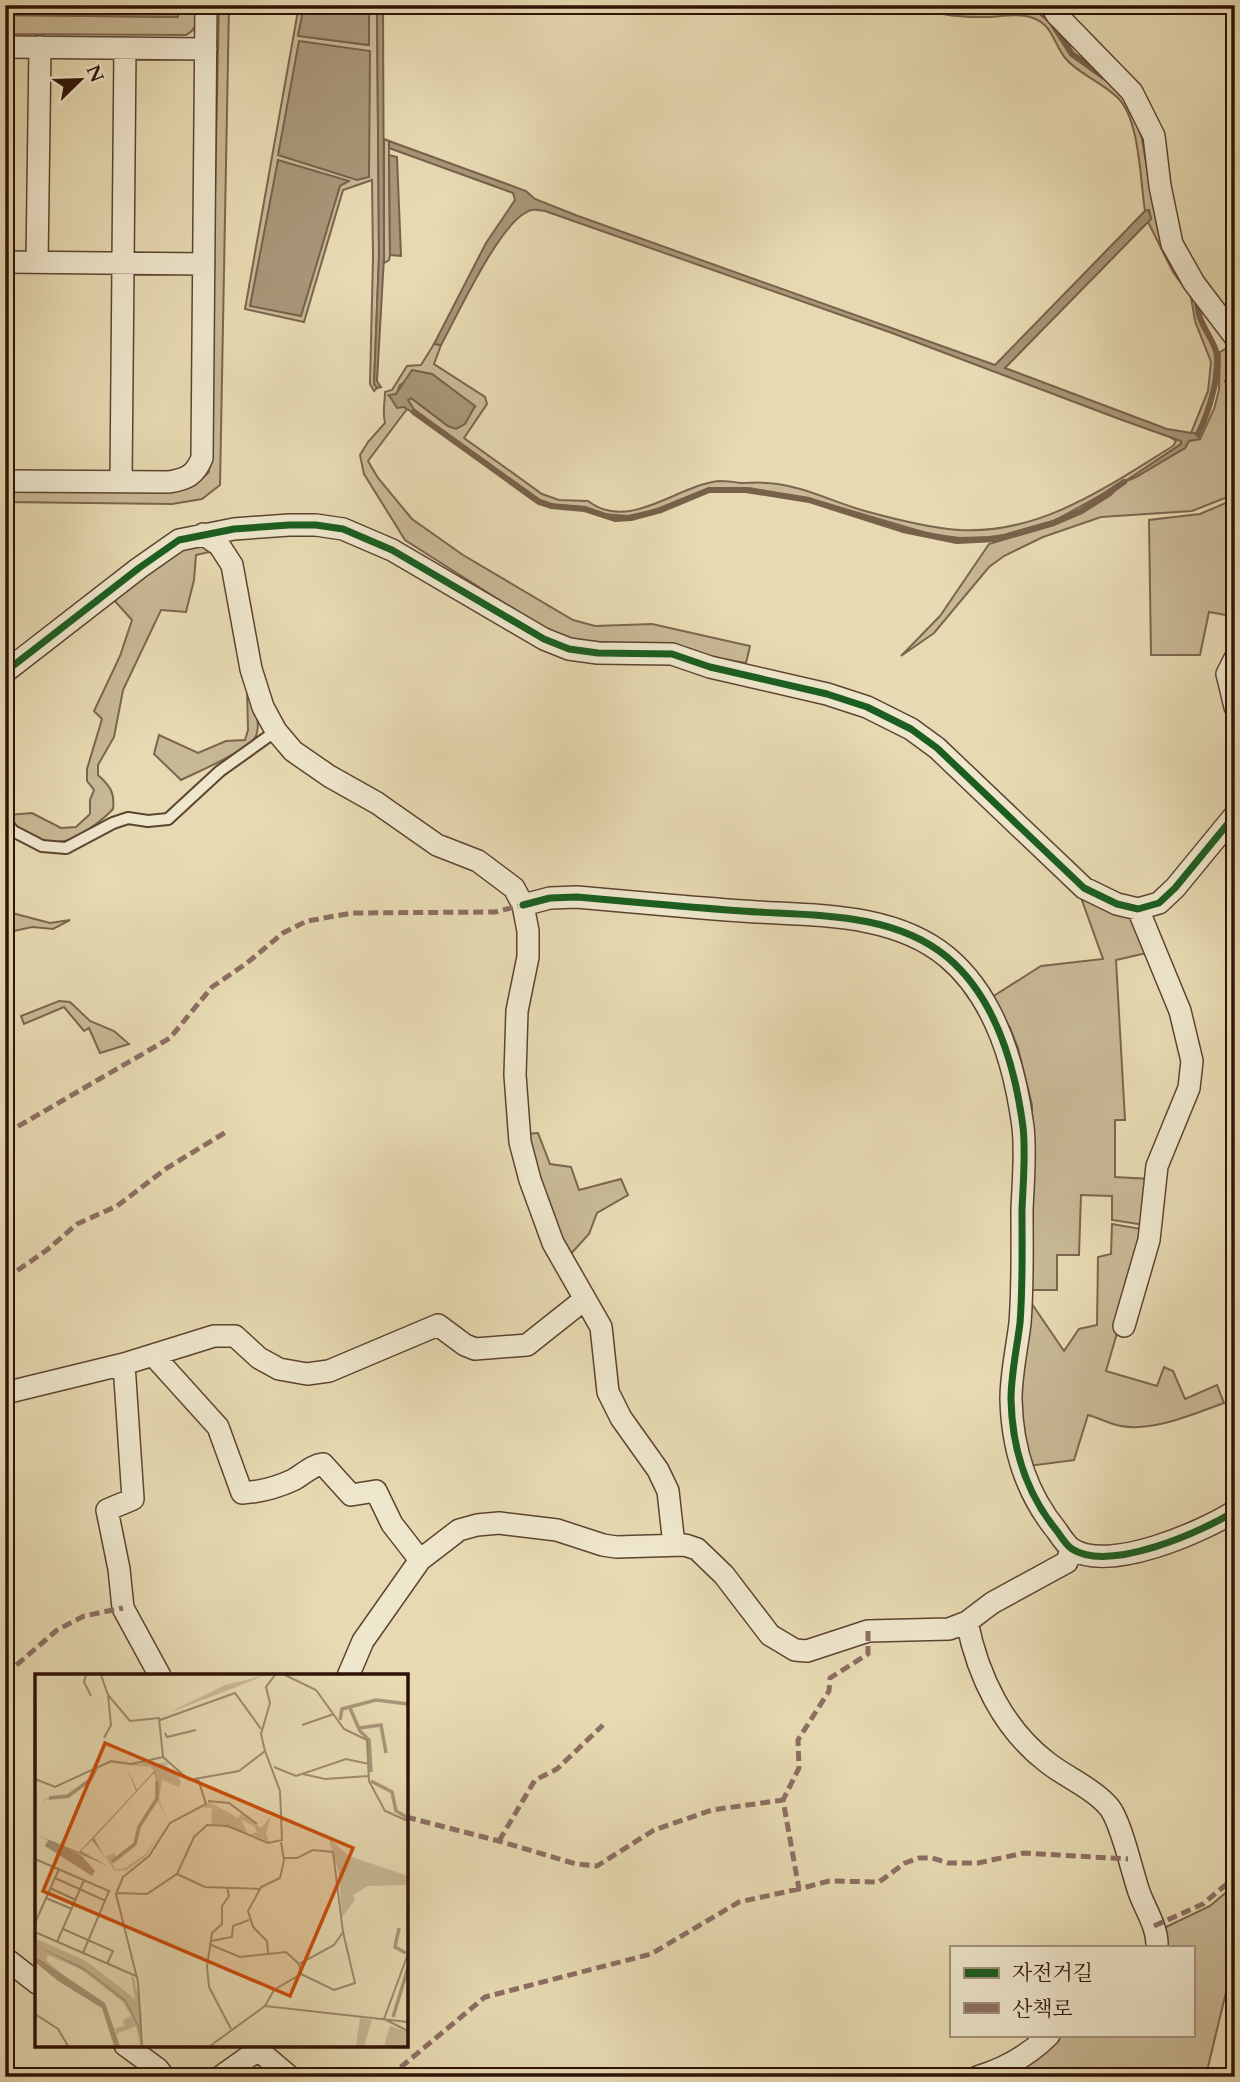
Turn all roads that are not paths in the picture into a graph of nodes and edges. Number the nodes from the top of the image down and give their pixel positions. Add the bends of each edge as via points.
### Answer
1 (206, 5) edge
2 (1051, 5) edge
3 (5, 47) edge
4 (40, 47) junction
5 (125, 48) junction
6 (206, 50) junction
7 (5, 261) edge
8 (37, 262) junction
9 (123, 263) junction
10 (204, 264) junction
11 (1235, 337) edge
12 (5, 481) edge
13 (121, 481) junction
14 (203, 534) junction
15 (1235, 658) edge
16 (5, 672) edge
17 (1235, 706) edge
18 (276, 731) junction
19 (1235, 815) edge
20 (5, 820) edge
21 (523, 905) junction
22 (1138, 909) junction
23 (585, 1299) junction
24 (1124, 1326) dead end
25 (153, 1355) junction
26 (124, 1364) junction
27 (5, 1393) edge
28 (1235, 1511) edge
29 (674, 1545) junction
30 (1072, 1549) junction
31 (420, 1560) junction
32 (967, 1622) junction
33 (159, 1674) edge
34 (349, 1674) edge
35 (1157, 1946) edge
36 (5, 1958) edge
37 (35, 1981) edge
38 (1048, 2036) edge
39 (128, 2047) edge
40 (259, 2048) edge
41 (164, 2077) edge
42 (220, 2077) edge
43 (290, 2077) edge
44 (976, 2077) edge

1 - 6 street
2 - 11 street via 1132,93 1154,136 1172,244 1194,283
3 - 4 street
4 - 5 street
4 - 8 street
5 - 6 street
5 - 9 street
6 - 10 street
7 - 8 street
8 - 9 street
9 - 10 street
9 - 13 street
10 - 13 street via 202,458 197,472 169,482
12 - 13 street
14 - 16 street via 179,540
14 - 18 street via 219,545 232,565 251,669
14 - 22 street via 289,525 344,529 392,550 569,649 671,654 867,706 937,748 1084,888
15 - 17 street via 1227,674
18 - 20 lane via 220,771 168,819 128,818 66,848 42,846 13,831
18 - 21 street via 293,751 416,833 498,874 514,888
19 - 22 street via 1175,888 1159,903
21 - 23 street via 528,957 517,1011 515,1076 520,1142 553,1243
21 - 30 street via 577,897 846,918 927,943 965,974 981,996 1004,1046 1023,1128 1020,1318 1012,1399 1019,1462 1036,1502
22 - 24 street via 1180,1011 1192,1061 1189,1088 1157,1166 1149,1240
23 - 25 street via 527,1345 475,1349 438,1325 330,1371 307,1374 279,1369 235,1336 214,1336
23 - 29 street via 601,1327 608,1392 668,1491
25 - 26 street
25 - 31 street via 218,1427 242,1493 289,1482 323,1464 351,1495 376,1491 392,1524
26 - 27 street
26 - 33 street via 133,1499 107,1510 123,1608
28 - 30 street via 1165,1545 1140,1551 1089,1555
29 - 31 street via 616,1547 557,1530 499,1523 460,1530
29 - 32 street via 697,1549 724,1575 770,1635 796,1650 807,1651 867,1631 949,1629
30 - 32 street via 1067,1562
31 - 34 street via 363,1641
32 - 35 street via 985,1680 1010,1725 1048,1763 1109,1807 1158,1934
36 - 37 street
38 - 44 street via 1018,2060
39 - 41 street
40 - 42 street
40 - 43 street

